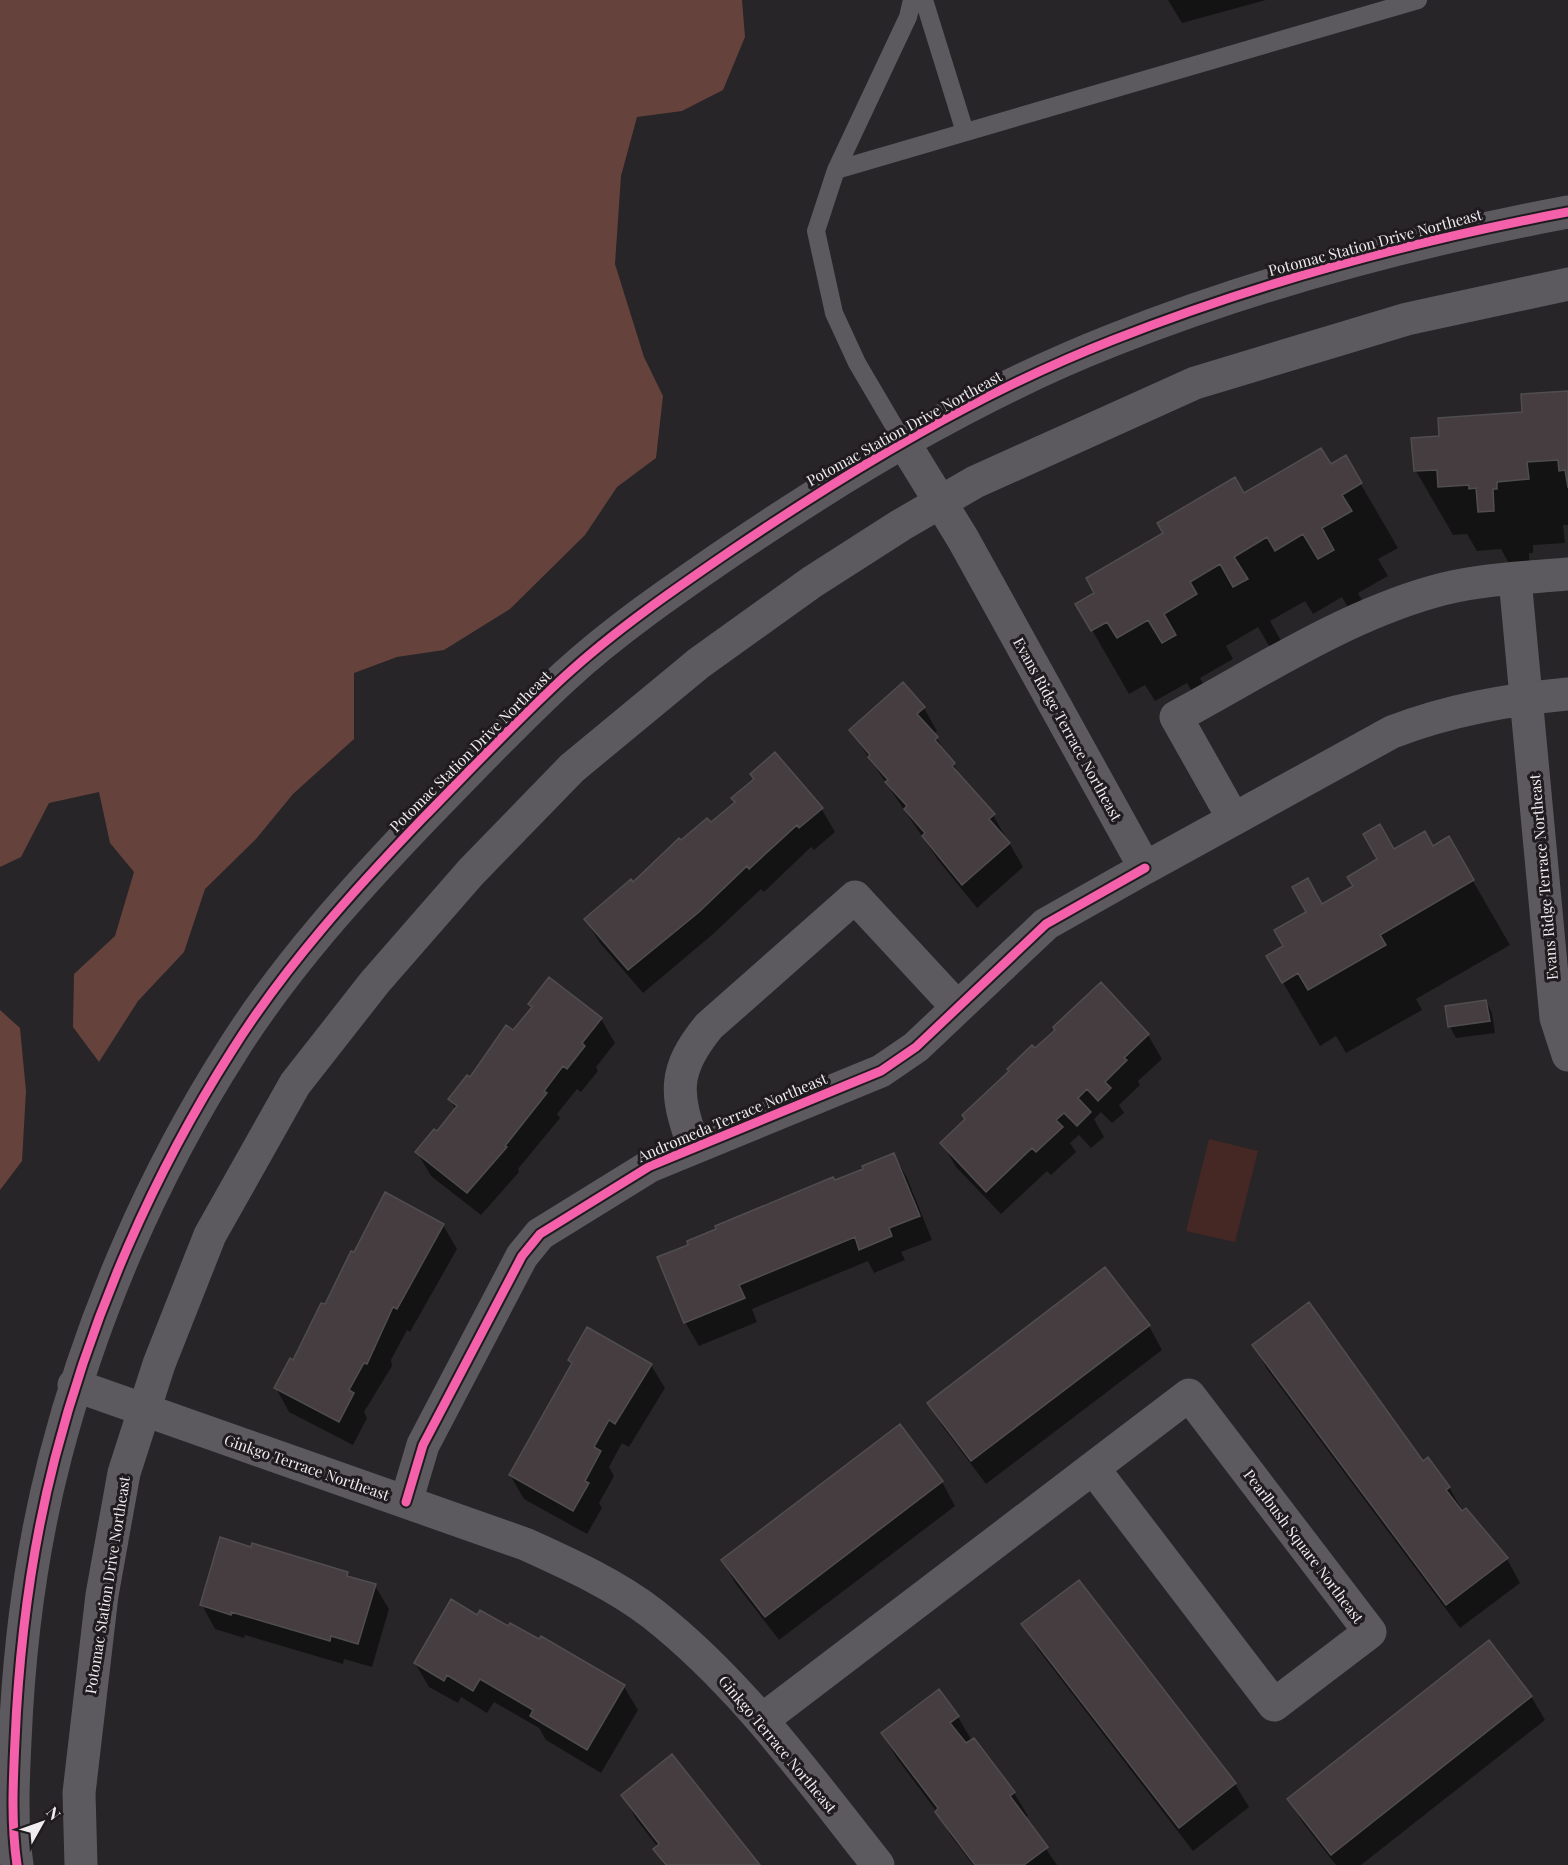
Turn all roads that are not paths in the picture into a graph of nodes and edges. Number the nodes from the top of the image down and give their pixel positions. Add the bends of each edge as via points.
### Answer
1 (912, 0) edge
2 (924, 0) edge
3 (1418, 0) edge
4 (965, 132) junction
5 (836, 170) junction
6 (1568, 212) edge
7 (1568, 285) edge
8 (904, 443) junction
9 (940, 501) junction
10 (1568, 574) edge
11 (1515, 579) junction
12 (1568, 694) edge
13 (1527, 698) junction
14 (1233, 818) junction
15 (1145, 868) junction
16 (957, 1007) junction
17 (1568, 1055) edge
18 (694, 1147) junction
19 (74, 1384) junction
20 (144, 1410) junction
21 (1093, 1468) junction
22 (406, 1502) junction
23 (762, 1720) junction
24 (16, 1865) edge
25 (81, 1865) edge
26 (878, 1865) edge

1 - 5 lane via 908,17
2 - 4 lane
3 - 4 lane
4 - 5 lane
5 - 8 lane via 816,231 834,313 857,363
6 - 8 street, Potomac Station Drive Northeast via 1418,243 1188,312 1005,388
7 - 9 street, Potomac Station Drive Northeast via 1407,320 1195,383
8 - 9 street
8 - 19 street, Potomac Station Drive Northeast via 803,502 694,576 568,674 363,880 234,1047 173,1152 113,1283
9 - 15 street, Evans Ridge Terrace Northeast
9 - 20 street, Potomac Station Drive Northeast via 812,582 699,663 572,768 471,872 375,982 295,1084 210,1235
10 - 11 street
11 - 13 street, Evans Ridge Terrace Northeast
11 - 14 street via 1473,583 1397,604 1338,630 1176,717
12 - 13 street
13 - 14 street via 1432,717 1392,732
13 - 17 street, Evans Ridge Terrace Northeast via 1556,1018
14 - 15 street
15 - 16 street, Andromeda Terrace Northeast via 1046,924
16 - 18 street, Andromeda Terrace Northeast via 916,1047 881,1071
16 - 18 street, Andromeda Terrace Northeast via 855,897 709,1026 690,1048 680,1076 680,1108
18 - 22 street, Andromeda Terrace Northeast via 650,1166 540,1234 522,1256 423,1445
19 - 20 street, Ginkgo Terrace Northeast
19 - 24 street, Potomac Station Drive Northeast via 39,1520 18,1666 12,1827
20 - 22 street, Ginkgo Terrace Northeast
20 - 25 street, Potomac Station Drive Northeast via 124,1473 102,1595 79,1793
21 - 21 street, Pearlbush Square Northeast via 1189,1395 1370,1632 1274,1705
21 - 23 street, Pearlbush Square Northeast
22 - 23 street, Ginkgo Terrace Northeast via 525,1544 591,1575 651,1613 706,1659
23 - 26 street, Ginkgo Terrace Northeast

